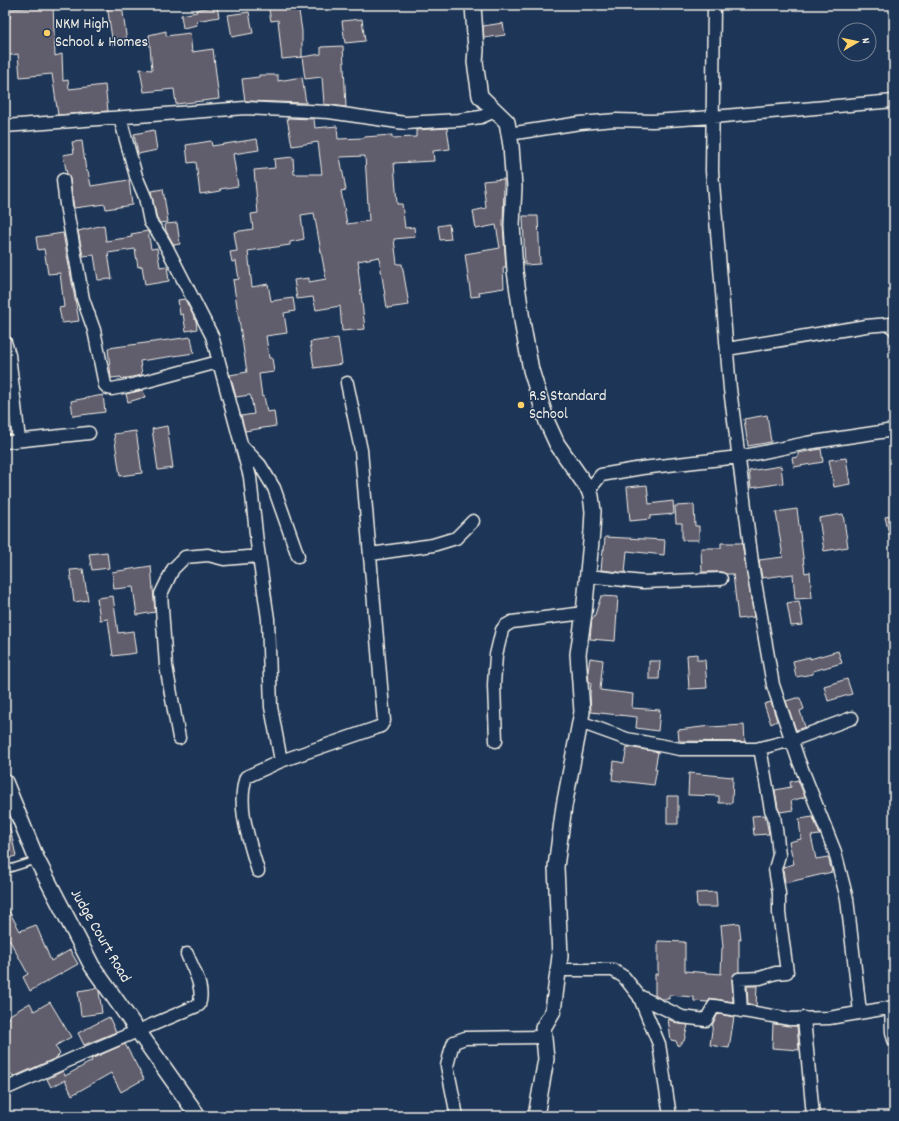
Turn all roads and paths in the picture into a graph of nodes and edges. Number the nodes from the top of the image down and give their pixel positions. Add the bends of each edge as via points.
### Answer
1 (473, 5) edge
2 (714, 5) edge
3 (894, 101) edge
4 (495, 111) junction
5 (713, 117) junction
6 (120, 118) junction
7 (5, 126) edge
8 (509, 134) junction
9 (63, 180) dead end
10 (894, 329) edge
11 (5, 342) edge
12 (727, 349) junction
13 (218, 362) junction
14 (347, 384) dead end
15 (894, 430) edge
16 (89, 433) dead end
17 (19, 440) junction
18 (5, 442) edge
19 (242, 446) junction
20 (739, 457) junction
21 (589, 490) junction
22 (473, 521) dead end
23 (371, 554) junction
24 (258, 556) junction
25 (298, 556) dead end
26 (588, 576) junction
27 (721, 579) dead end
28 (584, 613) junction
29 (852, 718) dead end
30 (580, 722) junction
31 (179, 738) dead end
32 (496, 740) dead end
33 (792, 740) junction
34 (760, 748) junction
35 (281, 761) junction
36 (5, 782) edge
37 (37, 860) junction
38 (5, 870) edge
39 (258, 871) dead end
40 (187, 954) dead end
41 (558, 970) junction
42 (639, 996) junction
43 (893, 1008) edge
44 (741, 1011) junction
45 (860, 1012) junction
46 (804, 1018) junction
47 (138, 1030) junction
48 (544, 1037) junction
49 (894, 1040) edge
50 (5, 1090) edge
51 (198, 1116) edge
52 (457, 1116) edge
53 (536, 1116) edge
54 (670, 1116) edge
55 (813, 1116) edge

1 - 4 street via 479,92
2 - 5 street
3 - 5 street
4 - 6 street via 481,117 459,120 405,123 330,112 245,108
4 - 8 street via 507,122
5 - 8 street via 580,123
5 - 12 street via 712,171
6 - 7 street
6 - 13 street via 136,176 145,197 150,222 159,234 212,336
8 - 21 street via 514,187 512,225 515,271 532,370 547,422 557,444
9 - 13 street via 83,299 94,330 105,385 112,389 133,385
10 - 12 street via 890,324 866,326
11 - 17 street via 9,355
12 - 20 street
13 - 19 street
14 - 23 street via 362,450
15 - 20 street via 807,443
16 - 17 street
17 - 18 street
19 - 24 street via 250,477
19 - 25 street via 260,465 274,488
20 - 21 street via 601,475
20 - 33 street via 753,570 773,686
21 - 26 street via 593,511
22 - 23 street via 456,538 433,545
23 - 35 street via 384,721 376,728
24 - 31 street via 224,559 208,555 185,557 173,568 160,594 166,666
24 - 35 street via 268,619 272,707
26 - 27 street via 643,582
26 - 28 street
28 - 30 street via 578,654 582,701
28 - 32 street via 512,622 502,630 496,655 494,685
29 - 33 street
30 - 34 street via 627,739 680,749
30 - 41 street via 557,852 560,956
33 - 34 street
33 - 45 street via 835,852 847,899
34 - 44 street via 777,836 779,855 775,869 787,972 760,978 739,979
35 - 39 street via 246,777 244,784 244,818
36 - 37 street, Judge Court Road
37 - 38 lane
37 - 47 street, Judge Court Road via 92,966
40 - 47 street via 200,986 202,997 199,1005
41 - 42 street via 613,970 624,977
41 - 48 street via 553,1011 543,1028
42 - 44 street via 682,1017 706,1020 714,1006
42 - 54 street via 660,1044
43 - 45 street
43 - 49 street
44 - 46 street via 790,1019
45 - 46 street via 829,1018
46 - 55 street
47 - 50 street
47 - 51 street, Judge Court Road
48 - 52 street via 465,1038 454,1042 447,1066
48 - 53 street via 546,1059

